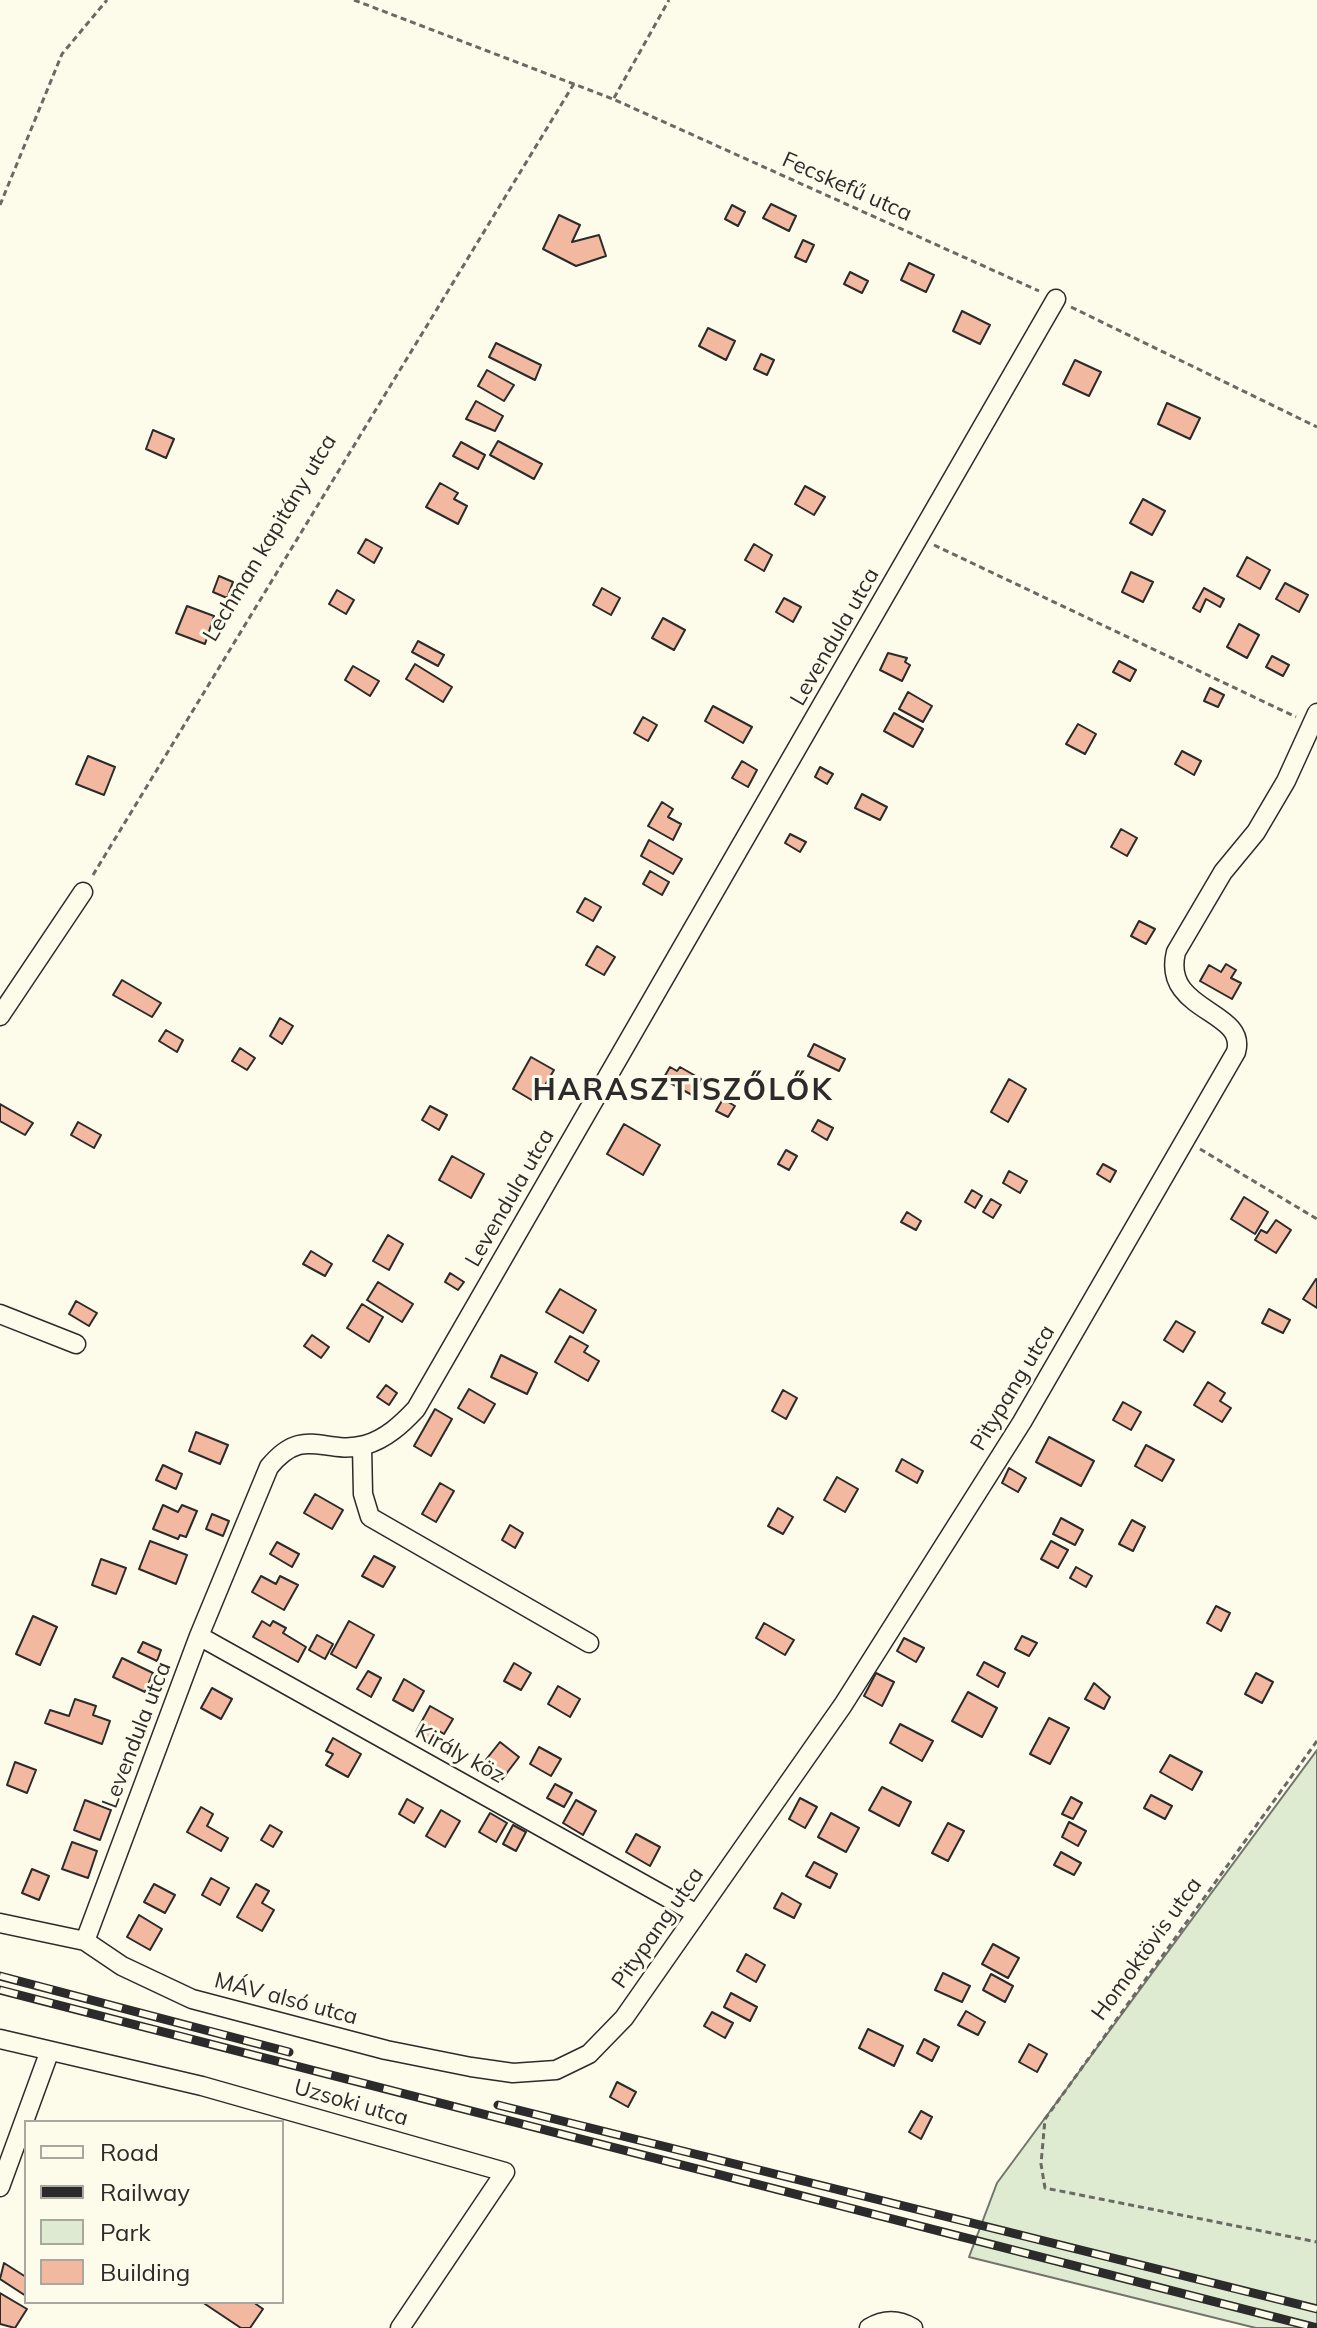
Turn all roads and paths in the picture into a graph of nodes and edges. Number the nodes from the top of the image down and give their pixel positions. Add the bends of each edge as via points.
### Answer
1 (107, 0) edge
2 (354, 0) edge
3 (669, 0) edge
4 (575, 82) junction
5 (613, 99) junction
6 (0, 205) edge
7 (1056, 299) junction
8 (1317, 427) edge
9 (920, 539) junction
10 (1314, 718) edge
11 (83, 892) joint
12 (0, 1016) edge
13 (1187, 1141) junction
14 (1317, 1219) edge
15 (0, 1314) edge
16 (76, 1344) dead end
17 (362, 1446) junction
18 (199, 1636) junction
19 (589, 1643) dead end
20 (1317, 1741) edge
21 (697, 1914) junction
22 (0, 1923) edge
23 (85, 1941) junction
24 (0, 2039) edge
25 (49, 2053) junction
26 (572, 2063) joint
27 (24, 2120) edge
28 (24, 2121) edge
29 (0, 2187) edge
30 (1317, 2242) edge
31 (400, 2328) edge
32 (869, 2328) edge
33 (913, 2328) edge

1 - 6 path via 62,54
2 - 4 path, Fecskefű utca
3 - 5 path
4 - 5 path, Fecskefű utca
4 - 11 path, Lechman kapitány utca
5 - 7 path, Fecskefű utca
7 - 8 path, Fecskefű utca
7 - 9 street, Levendula utca
9 - 10 path
9 - 17 street, Levendula utca via 416,1409 393,1431
10 - 13 street, Pitypang utca via 1256,832 1223,872 1176,952 1174,976 1181,992 1228,1026 1238,1043
11 - 12 street
13 - 14 path
13 - 21 street, Pitypang utca via 1005,1449 843,1705
15 - 16 street
17 - 18 street, Levendula utca via 305,1442 280,1453 269,1467
17 - 19 street via 363,1494 370,1517
18 - 21 street, Király köz
18 - 23 street, Levendula utca
20 - 30 path, Homoktövis utca via 1045,2119 1041,2164 1045,2188
21 - 26 street, Pitypang utca via 624,2018 589,2054
22 - 23 street, MÁV alsó utca
23 - 26 street, MÁV alsó utca via 122,1966 192,1999 386,2050 513,2073 556,2070
24 - 25 street, Uzsoki utca
25 - 27 street
25 - 31 street, Uzsoki utca via 202,2086 505,2172
28 - 29 street
32 - 33 street via 900,2321

